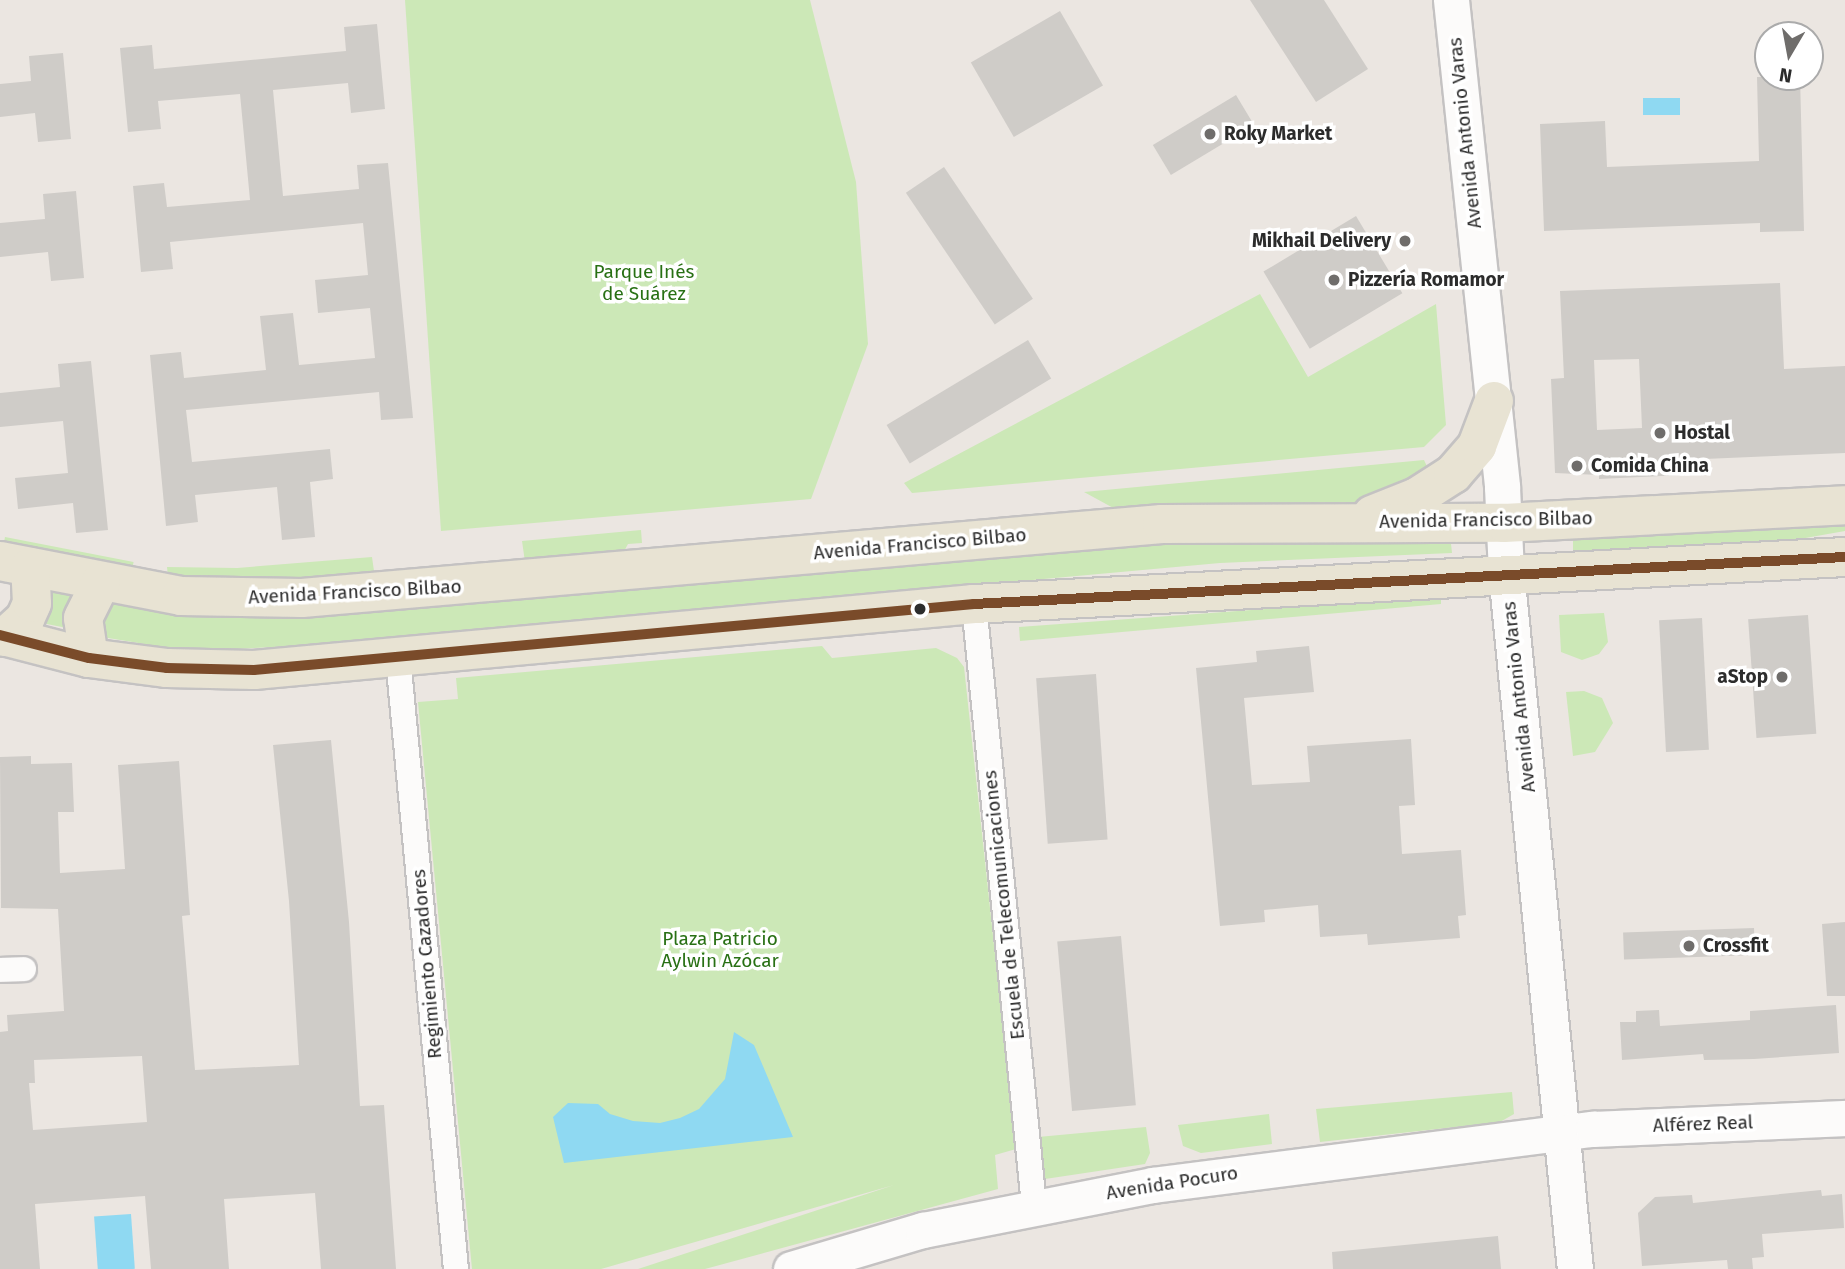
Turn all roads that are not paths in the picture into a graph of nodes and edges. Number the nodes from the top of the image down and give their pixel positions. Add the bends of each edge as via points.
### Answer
1 (1451, 0) edge
2 (1493, 401) junction
3 (1845, 505) edge
4 (1350, 522) junction
5 (1504, 523) junction
6 (1845, 557) edge
7 (15, 564) edge
8 (1507, 572) junction
9 (101, 582) junction
10 (974, 604) junction
11 (3, 636) edge
12 (89, 658) junction
13 (398, 658) junction
14 (1845, 1118) edge
15 (1561, 1132) junction
16 (1034, 1205) junction
17 (456, 1269) edge
18 (791, 1269) edge
19 (1574, 1269) edge

1 - 2 main road, Avenida Antonio Varas
2 - 4 main road via 1477,446 1454,474 1408,502
2 - 5 main road, Avenida Antonio Varas
3 - 5 main road, Avenida Francisco Bilbao
4 - 5 main road, Avenida Francisco Bilbao
4 - 9 main road, Avenida Francisco Bilbao via 1162,524 302,598 181,596
5 - 8 main road, Avenida Antonio Varas
6 - 8 main road
7 - 9 main road, Avenida Francisco Bilbao
7 - 11 main road via 32,603 24,619
8 - 10 main road
8 - 15 main road, Avenida Antonio Varas
9 - 12 main road via 83,618
10 - 13 main road
10 - 16 street, Escuela de Telecomunicaciones
11 - 12 main road
12 - 13 main road via 208,671
13 - 17 street, Regimiento Cazadores
14 - 15 main road, Alférez Real
15 - 16 main road, Avenida Pocuro via 1281,1167
15 - 19 main road, Avenida Antonio Varas
16 - 18 main road, Avenida Pocuro via 923,1230

